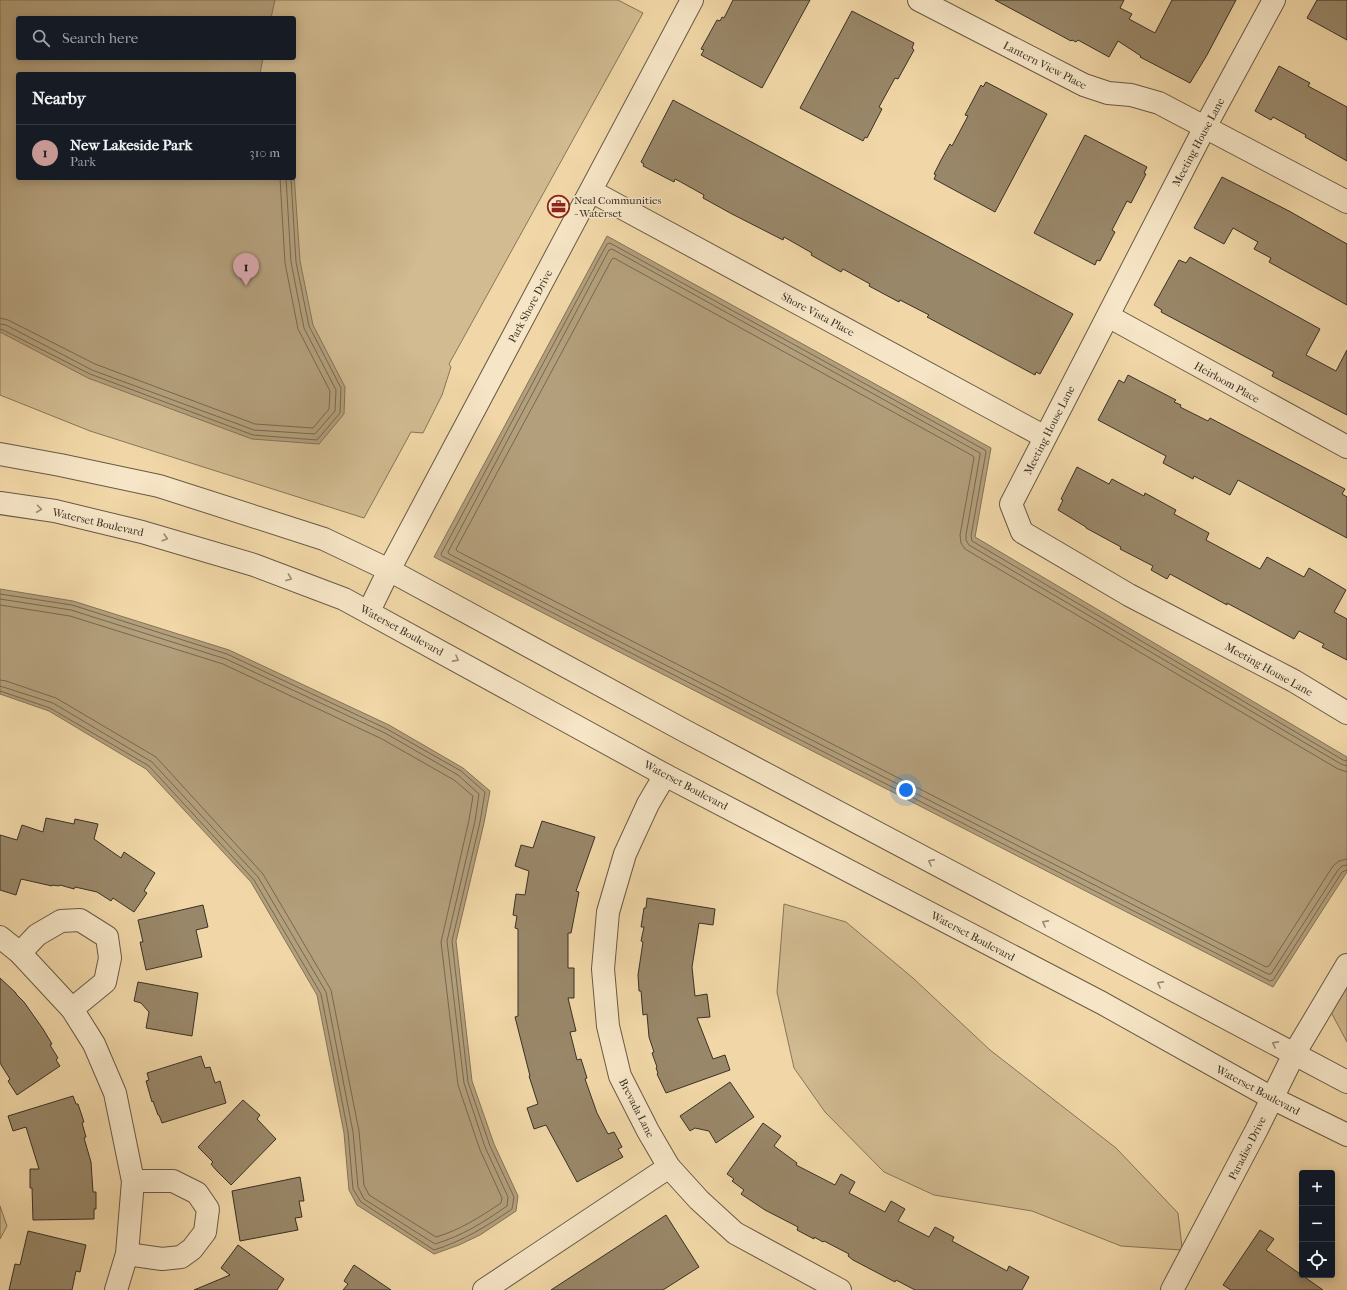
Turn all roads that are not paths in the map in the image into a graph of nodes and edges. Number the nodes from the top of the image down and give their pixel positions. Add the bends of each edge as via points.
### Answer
1 (692, 0) edge
2 (919, 0) edge
3 (1274, 0) edge
4 (1205, 127) junction
5 (591, 190) junction
6 (1347, 202) edge
7 (1108, 316) junction
8 (1045, 437) junction
9 (1347, 447) edge
10 (0, 454) edge
11 (0, 503) edge
12 (389, 570) junction
13 (369, 612) junction
14 (1347, 714) edge
15 (665, 775) junction
16 (0, 937) edge
17 (20, 953) junction
18 (1347, 964) edge
19 (72, 1009) junction
20 (1294, 1054) junction
21 (1347, 1082) edge
22 (1272, 1098) junction
23 (1347, 1135) edge
24 (669, 1167) junction
25 (133, 1181) junction
26 (127, 1254) junction
27 (116, 1290) edge
28 (484, 1290) edge
29 (840, 1290) edge
30 (1172, 1290) edge

1 - 5 street, Park Shore Drive
2 - 4 street, Lantern View Place via 1084,85 1108,93 1131,95 1159,103
3 - 4 street, Meeting House Lane
4 - 6 street, Lantern View Place
4 - 7 street, Meeting House Lane
5 - 8 street, Shore Vista Place
5 - 12 street, Park Shore Drive
7 - 8 street, Meeting House Lane
7 - 9 street, Heirloom Place
8 - 14 street, Meeting House Lane via 1011,504 1022,532 1129,595 1294,682
10 - 12 street via 159,486 324,539
11 -> 13 street, Waterset Boulevard via 55,511 150,534 254,565 344,599
12 - 13 street, Park Shore Drive
20 -> 12 street via 699,739
13 -> 15 street, Waterset Boulevard
15 - 22 street, Waterset Boulevard via 1102,1003
15 - 24 street, Brevada Lane via 648,804 625,854 608,912 603,969 608,1026 620,1076
16 - 17 street
17 - 19 street
17 - 19 street via 37,935 61,921 80,920 107,937 110,958 105,982
18 - 20 street, Paradiso Drive
19 - 25 street via 94,1044 115,1093
20 - 21 street
20 - 22 street, Paradiso Drive
22 - 23 street, Waterset Boulevard
22 - 30 street, Paradiso Drive
24 - 28 street
24 - 29 street, Brevada Lane via 699,1200 735,1233
25 - 26 street
25 - 26 street via 173,1181 197,1193 208,1209 205,1232 192,1249 181,1257 162,1259
26 - 27 street

